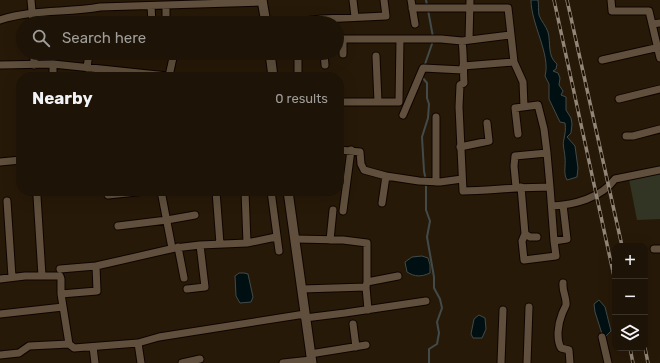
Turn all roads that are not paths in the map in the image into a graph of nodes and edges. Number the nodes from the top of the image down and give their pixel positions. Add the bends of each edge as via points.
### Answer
1 (31, 0) edge
2 (353, 0) edge
3 (384, 0) edge
4 (411, 0) edge
5 (470, 0) edge
6 (611, 0) edge
7 (263, 1) edge
8 (114, 3) edge
9 (98, 4) edge
10 (151, 6) junction
11 (166, 6) junction
12 (412, 8) junction
13 (470, 8) junction
14 (32, 12) junction
15 (32, 16) edge
16 (152, 16) edge
17 (166, 16) edge
18 (265, 16) edge
19 (354, 17) junction
20 (344, 18) edge
21 (0, 20) edge
22 (660, 23) edge
23 (415, 24) dead end
24 (652, 24) junction
25 (510, 35) junction
26 (344, 39) edge
27 (400, 39) junction
28 (465, 41) junction
29 (659, 48) edge
30 (376, 56) dead end
31 (660, 58) edge
32 (34, 60) edge
33 (88, 60) edge
34 (174, 60) edge
35 (271, 60) edge
36 (298, 60) edge
37 (325, 60) edge
38 (602, 60) dead end
39 (514, 62) junction
40 (53, 64) junction
41 (0, 65) edge
42 (34, 65) junction
43 (325, 65) dead end
44 (87, 68) junction
45 (463, 68) junction
46 (53, 72) edge
47 (117, 72) edge
48 (173, 72) edge
49 (272, 72) edge
50 (298, 72) edge
51 (660, 89) edge
52 (619, 99) dead end
53 (344, 102) edge
54 (378, 102) junction
55 (524, 108) junction
56 (403, 115) dead end
57 (436, 117) dead end
58 (488, 123) dead end
59 (660, 129) edge
60 (518, 134) dead end
61 (626, 136) dead end
62 (460, 147) junction
63 (344, 150) edge
64 (351, 150) junction
65 (547, 153) junction
66 (16, 160) edge
67 (0, 162) edge
68 (660, 170) edge
69 (386, 176) junction
70 (462, 179) junction
71 (436, 182) junction
72 (519, 187) junction
73 (550, 187) junction
74 (37, 196) dead end
75 (162, 196) edge
76 (216, 196) edge
77 (245, 196) edge
78 (272, 196) edge
79 (289, 196) edge
80 (7, 201) dead end
81 (382, 203) dead end
82 (563, 205) junction
83 (552, 206) junction
84 (333, 210) dead end
85 (343, 211) dead end
86 (195, 215) dead end
87 (167, 220) junction
88 (118, 226) dead end
89 (526, 234) junction
90 (276, 237) junction
91 (538, 237) dead end
92 (295, 238) junction
93 (330, 240) junction
94 (554, 241) junction
95 (247, 243) junction
96 (220, 244) junction
97 (200, 245) junction
98 (175, 248) junction
99 (279, 251) dead end
100 (96, 266) junction
101 (60, 268) dead end
102 (42, 276) junction
103 (398, 276) dead end
104 (12, 277) junction
105 (184, 278) dead end
106 (0, 279) edge
107 (563, 283) dead end
108 (367, 284) junction
109 (187, 289) dead end
110 (302, 289) junction
111 (61, 294) junction
112 (426, 301) dead end
113 (63, 307) junction
114 (529, 307) dead end
115 (368, 310) junction
116 (504, 310) dead end
117 (0, 314) edge
118 (305, 316) junction
119 (354, 324) dead end
120 (602, 337) dead end
121 (138, 343) junction
122 (69, 344) junction
123 (366, 345) dead end
124 (93, 347) junction
125 (356, 347) junction
126 (0, 355) edge
127 (200, 359) dead end
128 (311, 359) edge
129 (95, 363) edge
130 (141, 363) edge
131 (182, 363) edge
132 (283, 363) edge
133 (501, 363) edge
134 (528, 363) edge
135 (570, 363) edge
136 (608, 363) edge

1 - 14 street
2 - 19 street
3 - 19 street via 386,16
4 - 12 street
5 - 13 street
6 - 24 street via 612,11 649,11
7 - 11 street
7 - 18 street
8 - 9 street
8 - 10 street
9 - 14 street via 73,10
10 - 11 street
10 - 16 street
11 - 17 street
12 - 13 street
12 - 23 street
13 - 25 street via 508,8
13 - 28 street
14 - 15 street
14 - 21 street
19 - 20 street
22 - 24 street
24 - 29 street
25 - 28 street
25 - 39 street
26 - 27 street
27 - 28 street
27 - 54 street via 399,102
28 - 45 street
29 - 31 street
29 - 38 street
30 - 54 street
32 - 42 street
33 - 44 street
34 - 48 street
35 - 49 street
36 - 50 street
37 - 43 street
39 - 45 street
39 - 55 street via 523,82
40 - 42 street
40 - 44 street
40 - 46 street
41 - 42 street
44 - 47 street
45 - 56 street via 423,68
45 - 62 street via 464,83 460,85 459,107
51 - 52 street
53 - 54 street
55 - 60 street via 515,108
55 - 65 street via 538,105
57 - 71 street
58 - 62 street via 489,141
59 - 61 street
62 - 70 street
63 - 64 street
64 - 69 street via 360,152 364,170
64 - 85 street
65 - 72 street via 515,156 514,166
65 - 73 street
66 - 67 street
68 - 82 street via 615,179 609,187 596,195
69 - 71 street
69 - 81 street
70 - 71 street
70 - 72 street via 463,191
72 - 73 street
72 - 89 street
73 - 83 street
74 - 102 street
75 - 87 street
76 - 96 street
77 - 95 street
78 - 90 street
79 - 92 street
80 - 104 street
82 - 83 street
82 - 94 street via 567,239
83 - 94 street
84 - 93 street
86 - 87 street
87 - 88 street
87 - 98 street
89 - 91 street
89 - 94 street via 522,241 524,260 556,256
90 - 95 street
90 - 99 street
92 - 93 street
92 - 110 street
93 - 108 street via 367,244
95 - 96 street
96 - 97 street
97 - 98 street
97 - 109 street via 205,287
98 - 100 street
98 - 105 street
100 - 101 street
100 - 111 street via 97,291
102 - 104 street
102 - 111 street via 60,276
103 - 108 street
104 - 106 street
107 - 135 street via 566,306 561,314 559,344 561,348 569,350
108 - 110 street
108 - 115 street
110 - 118 street
111 - 113 street
112 - 115 street
113 - 117 street
113 - 122 street
114 - 134 street
115 - 118 street
116 - 133 street
118 - 121 street via 159,337
118 - 128 street
119 - 125 street
120 - 136 street
121 - 124 street
121 - 130 street
122 - 124 street via 74,348
122 - 126 street via 29,346 19,353
123 - 125 street
124 - 129 street
125 - 128 street
127 - 131 street
128 - 132 street

